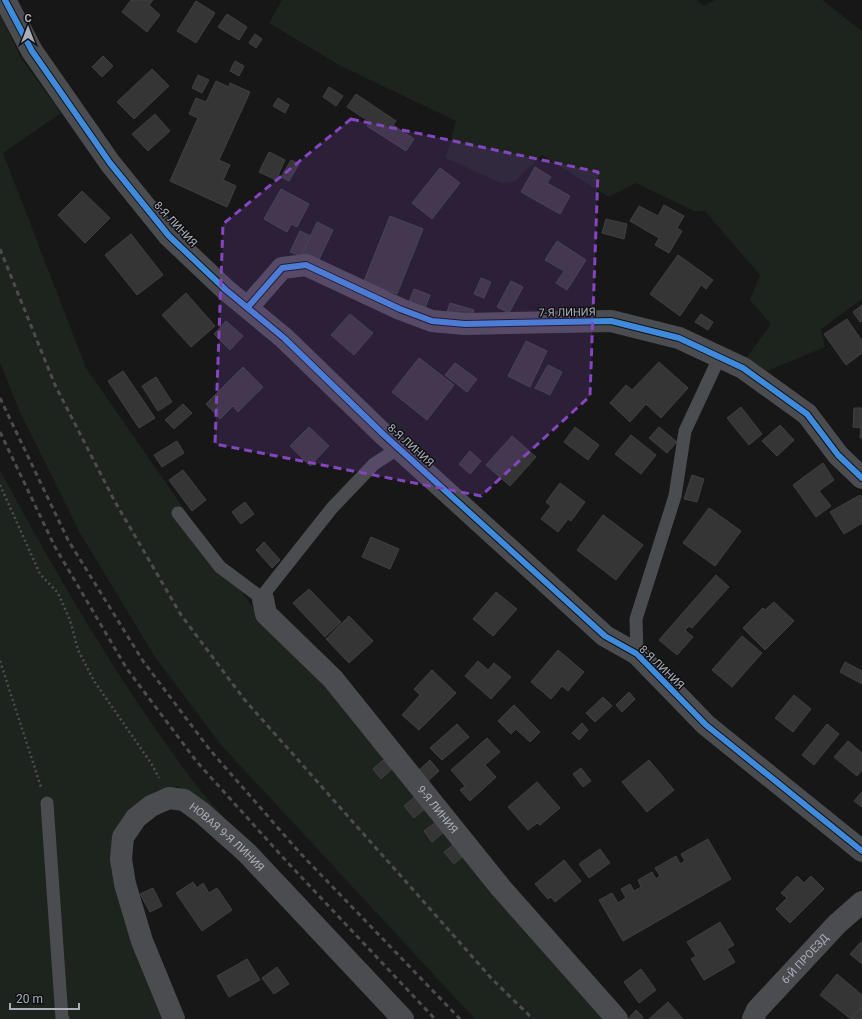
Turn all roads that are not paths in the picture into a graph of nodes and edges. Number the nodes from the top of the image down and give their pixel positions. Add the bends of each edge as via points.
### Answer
1 (5, 0) edge
2 (248, 307) junction
3 (720, 356) junction
4 (399, 448) junction
5 (862, 478) edge
6 (178, 513) dead end
7 (263, 599) junction
8 (637, 654) junction
9 (46, 803) road end
10 (862, 851) edge
11 (862, 902) edge
12 (62, 1019) edge
13 (174, 1019) edge
14 (403, 1019) edge
15 (617, 1019) edge
16 (753, 1019) edge

1 - 2 street, 8-Я ЛИНИЯ via 32,51 110,163 170,236 226,290
2 - 3 street, 7-Я ЛИНИЯ via 282,268 306,265 400,309 432,321 465,324 611,321 679,338
2 - 4 street, 8-Я ЛИНИЯ
3 - 5 street, 7-Я ЛИНИЯ via 743,368 807,414 838,455
3 - 8 lane via 685,431 675,496 636,619
4 - 7 lane via 374,464 332,508 267,590
4 - 8 street, 8-Я ЛИНИЯ via 605,636
6 - 7 lane via 220,567
7 - 15 street, 9-Я ЛИНИЯ via 266,614 333,679 501,888
8 - 10 street, 8-Я ЛИНИЯ via 706,725
9 - 12 lane
11 - 16 street, 6-Й ПРОЕЗД via 837,924 757,1010
13 - 14 street, НОВАЯ 9-Я ЛИНИЯ via 142,941 125,884 121,859 123,837 136,818 151,806 169,798 184,800 247,853

